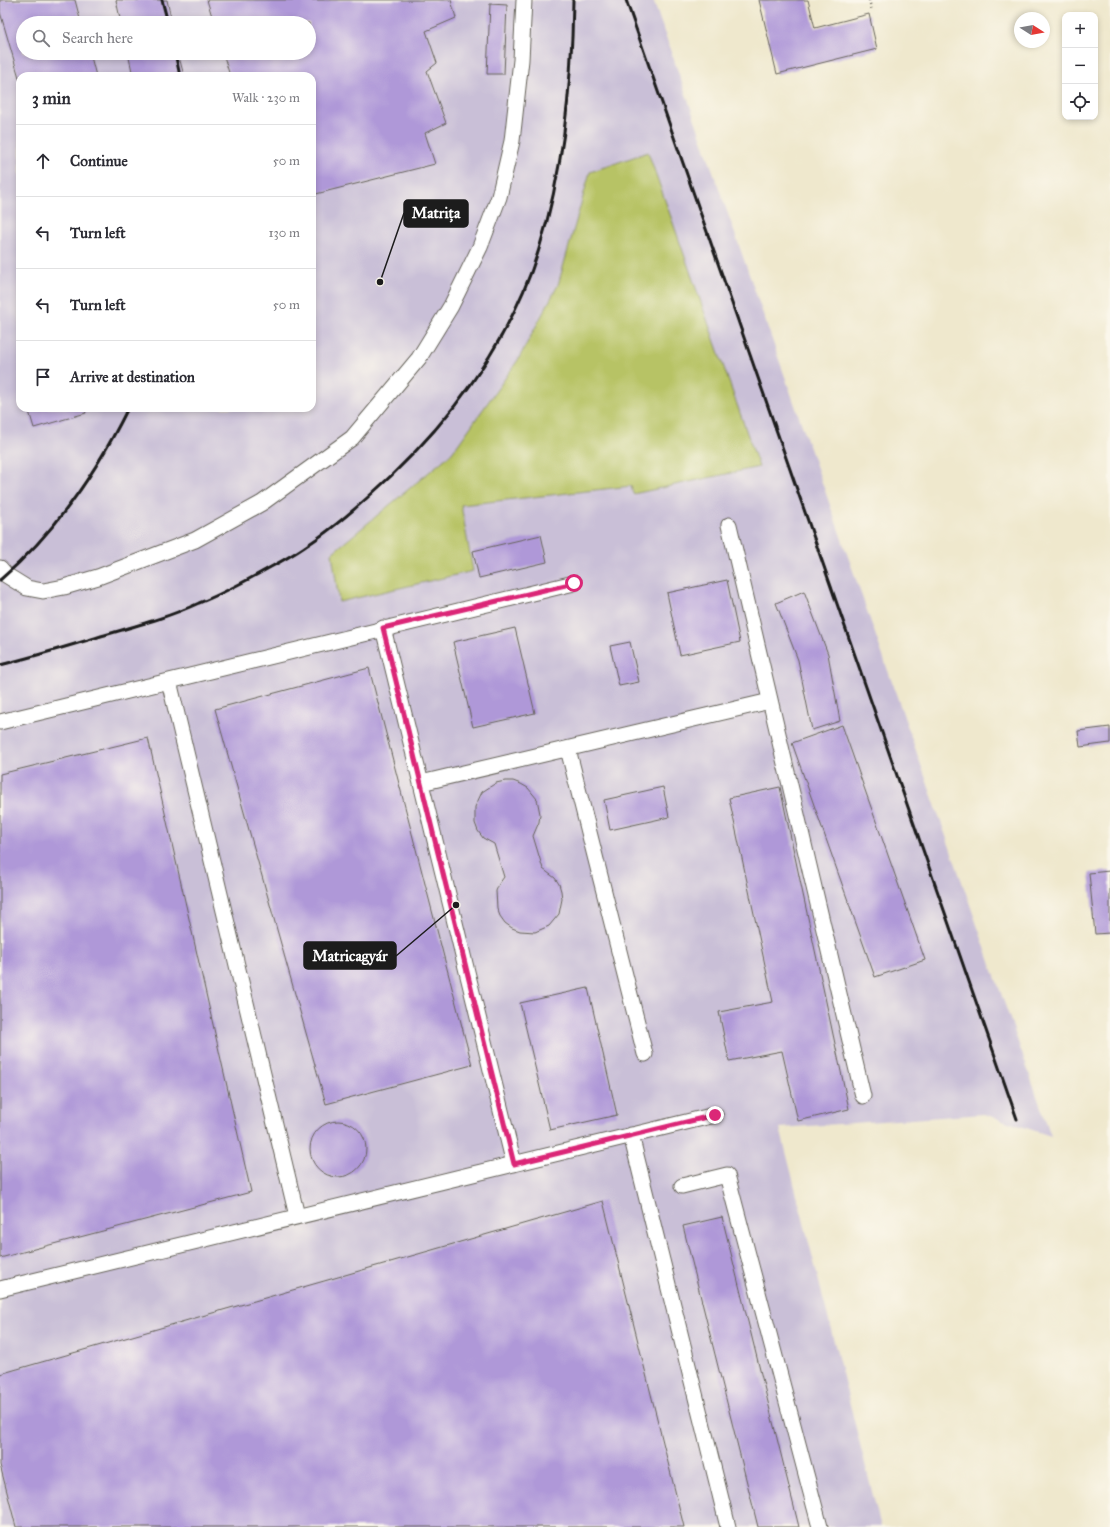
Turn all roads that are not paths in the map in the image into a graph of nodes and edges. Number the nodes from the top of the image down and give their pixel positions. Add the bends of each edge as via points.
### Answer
1 (524, 0) edge
2 (729, 525) dead end
3 (0, 568) edge
4 (574, 583) dead end
5 (383, 628) junction
6 (169, 681) junction
7 (770, 701) junction
8 (0, 722) edge
9 (568, 749) junction
10 (421, 783) junction
11 (645, 1054) dead end
12 (863, 1096) dead end
13 (715, 1115) dead end
14 (631, 1135) junction
15 (514, 1164) junction
16 (682, 1186) dead end
17 (297, 1216) junction
18 (0, 1289) edge
19 (728, 1527) edge
20 (820, 1527) edge

1 - 3 lane via 521,60 512,141 499,197 480,247 451,306 419,358 352,438 262,503 195,540 98,578 43,591 27,588 6,575
2 - 7 lane
4 - 5 lane
5 - 6 lane
5 - 10 lane
6 - 8 lane
6 - 17 lane
7 - 9 lane
7 - 12 lane
9 - 10 lane
9 - 11 lane
10 - 15 lane
13 - 14 lane
14 - 15 lane
14 - 19 lane
15 - 17 lane
16 - 20 lane via 727,1176
17 - 18 lane

